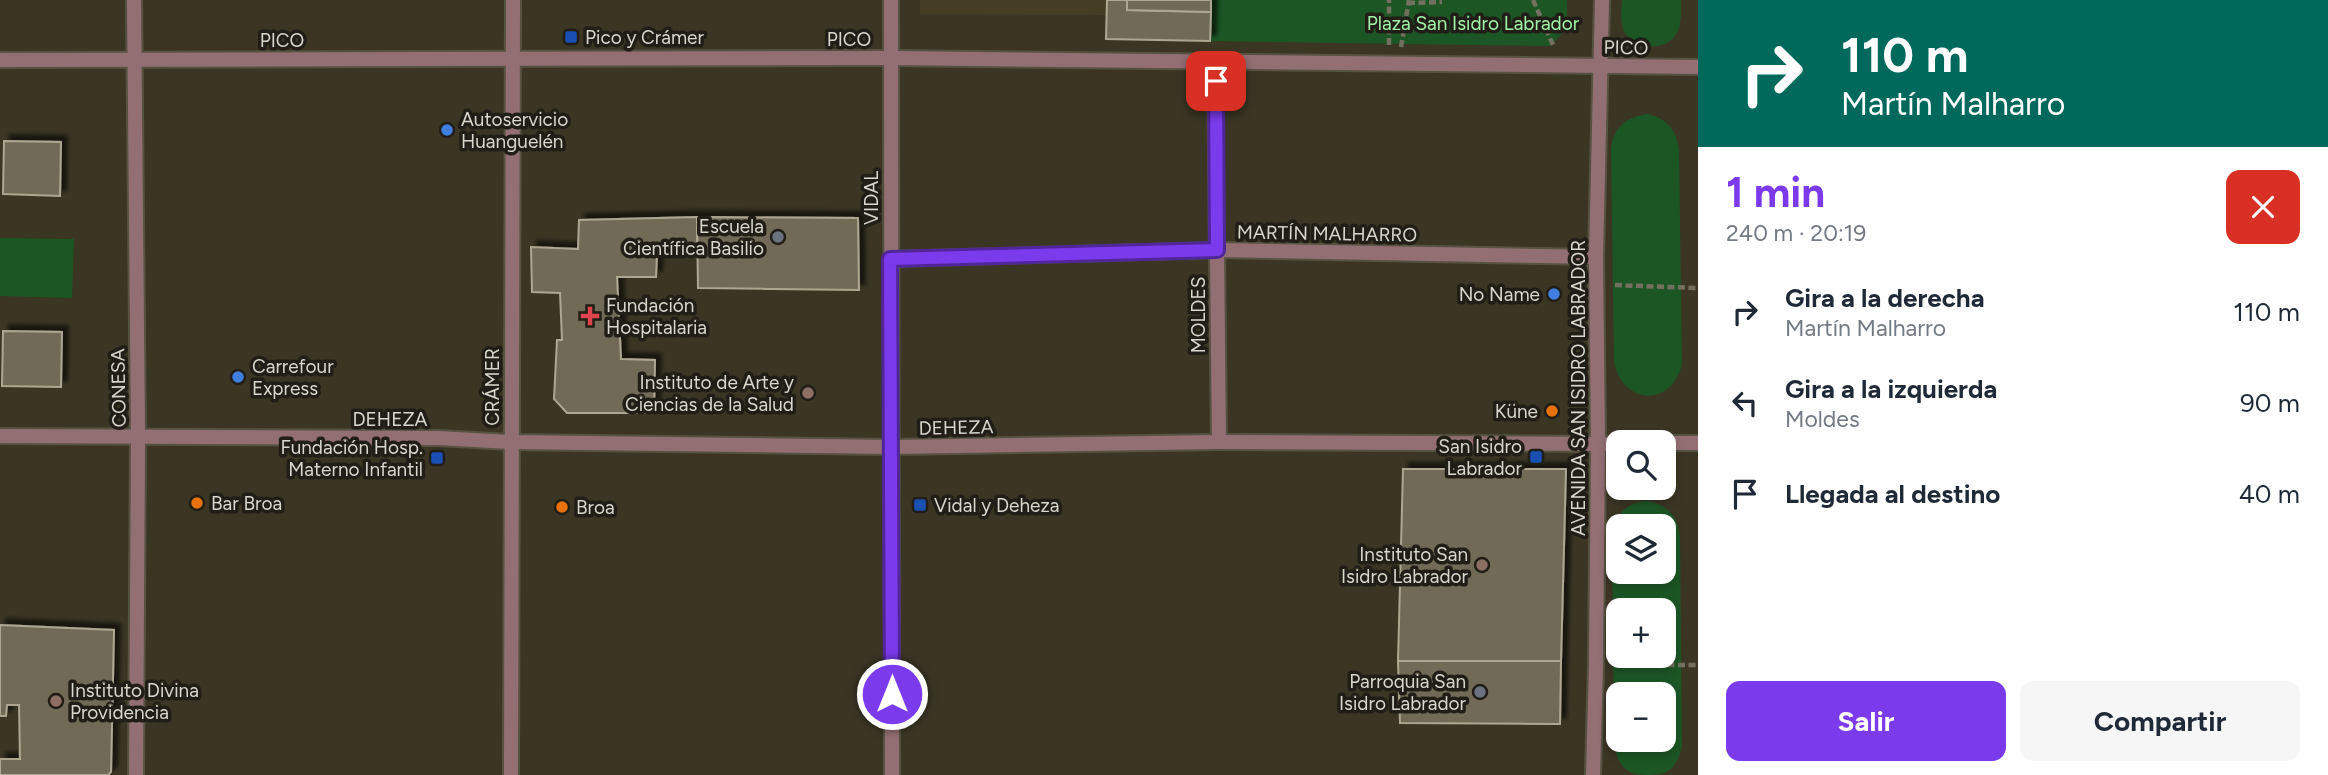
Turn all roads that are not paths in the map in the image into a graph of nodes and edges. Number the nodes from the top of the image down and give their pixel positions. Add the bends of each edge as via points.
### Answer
1 (134, 0) edge
2 (513, 0) edge
3 (891, 0) edge
4 (1602, 0) edge
5 (512, 58) junction
6 (891, 58) junction
7 (0, 60) edge
8 (134, 60) junction
9 (1215, 62) junction
10 (1602, 66) junction
11 (1698, 67) edge
12 (1217, 250) junction
13 (1596, 257) junction
14 (890, 259) junction
15 (0, 436) edge
16 (138, 437) junction
17 (511, 442) junction
18 (1219, 442) junction
19 (1676, 443) edge
20 (1698, 443) edge
21 (1598, 444) junction
22 (1606, 444) edge
23 (891, 447) junction
24 (136, 775) edge
25 (510, 775) edge
26 (892, 775) edge
27 (1593, 775) edge

1 - 8 street, CONESA
2 - 5 street, CRÁMER
3 - 6 street, VIDAL
4 - 10 street, AVENIDA SAN ISIDRO LABRADOR
5 - 6 street, PICO
5 - 8 street, PICO
5 - 17 street, CRÁMER
6 - 9 street, PICO
6 - 14 street, VIDAL
7 - 8 street, PICO
8 - 16 street, CONESA
9 - 10 street, PICO
9 - 12 street, MOLDES
10 - 11 street, PICO
10 - 13 street, AVENIDA SAN ISIDRO LABRADOR
12 - 13 street, MARTÍN MALHARRO
12 - 14 street, MARTÍN MALHARRO
12 - 18 street, MOLDES
13 - 21 street, AVENIDA SAN ISIDRO LABRADOR
14 - 23 street, VIDAL
15 - 16 street, DEHEZA
16 - 17 street, DEHEZA
16 - 24 street, CONESA
17 - 23 street, DEHEZA
17 - 25 street, CRÁMER
18 - 21 street, DEHEZA
18 - 23 street, DEHEZA
19 - 20 street
21 - 22 street, DEHEZA
21 - 27 street, AVENIDA SAN ISIDRO LABRADOR
23 - 26 street, VIDAL

